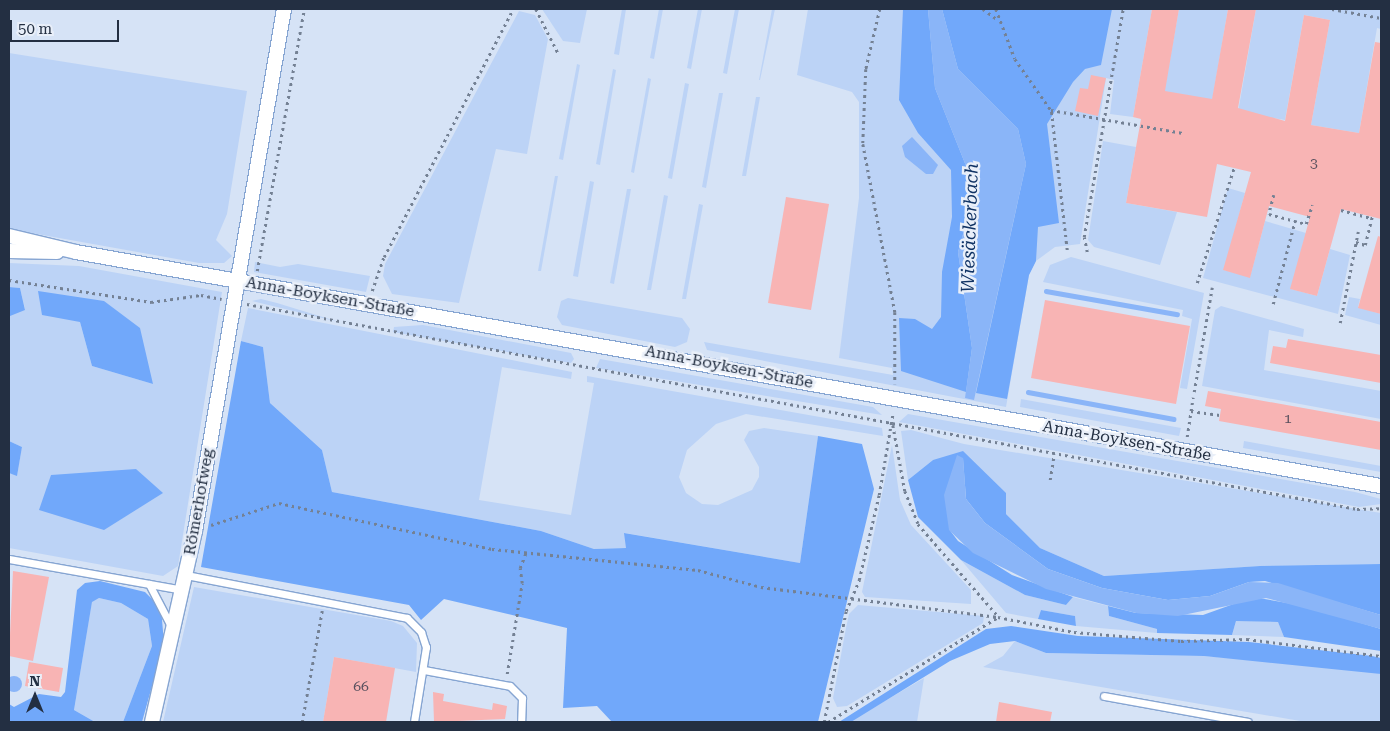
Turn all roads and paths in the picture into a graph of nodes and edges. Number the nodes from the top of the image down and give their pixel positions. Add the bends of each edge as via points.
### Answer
1 (284, 9) edge
2 (304, 9) edge
3 (513, 9) edge
4 (536, 9) edge
5 (880, 9) edge
6 (983, 9) edge
7 (996, 9) edge
8 (1123, 9) edge
9 (1332, 9) edge
10 (1381, 18) edge
11 (998, 20) junction
12 (558, 53) dead end
13 (1052, 110) junction
14 (1104, 120) junction
15 (1183, 133) dead end
16 (1234, 168) dead end
17 (1274, 195) dead end
18 (1312, 205) dead end
19 (1341, 210) dead end
20 (1295, 220) junction
21 (1358, 232) dead end
22 (9, 236) edge
23 (1356, 242) junction
24 (1067, 250) dead end
25 (9, 251) edge
26 (76, 252) junction
27 (1086, 252) dead end
28 (9, 280) edge
29 (236, 280) junction
30 (1197, 283) dead end
31 (255, 284) junction
32 (1212, 288) dead end
33 (233, 300) junction
34 (370, 304) junction
35 (1273, 304) dead end
36 (251, 306) junction
37 (1340, 323) dead end
38 (1194, 392) dead end
39 (1193, 397) dead end
40 (895, 398) junction
41 (1192, 410) junction
42 (1220, 415) dead end
43 (892, 423) junction
44 (1185, 451) junction
45 (1054, 454) junction
46 (1050, 480) dead end
47 (1381, 486) edge
48 (1381, 508) edge
49 (195, 530) junction
50 (526, 552) junction
51 (9, 559) edge
52 (186, 575) junction
53 (149, 584) junction
54 (184, 590) junction
55 (324, 599) junction
56 (852, 599) junction
57 (998, 616) junction
58 (175, 632) junction
59 (1381, 656) edge
60 (424, 670) junction
61 (506, 685) junction
62 (1104, 696) dead end
63 (152, 722) edge
64 (302, 722) edge
65 (414, 722) edge
66 (521, 722) edge
67 (824, 722) edge
68 (828, 722) edge
69 (1248, 722) edge

1 - 29 street, Römerhofweg
2 - 31 path
3 - 34 path via 380,263
4 - 12 path
5 - 40 path via 866,69 863,144 895,312
6 - 11 path
7 - 11 path
8 - 14 path
9 - 10 path
11 - 13 path via 1029,84
13 - 14 path
13 - 24 path
14 - 15 path
14 - 27 path via 1084,237
16 - 30 path
17 - 20 path via 1269,214
18 - 20 path via 1306,224
19 - 23 path via 1372,218 1365,245
20 - 35 path
21 - 23 path
22 - 26 street, Anna-Boyksen-Straße
23 - 37 path
25 - 26 street, Anna-Boyksen-Straße
26 - 29 street, Anna-Boyksen-Straße
28 - 33 path via 152,302 201,295
29 - 31 street, Anna-Boyksen-Straße
29 - 33 street, Römerhofweg
31 - 34 street, Anna-Boyksen-Straße
31 - 36 path
32 - 38 path
33 - 36 path
33 - 49 street, Römerhofweg
34 - 40 street, Anna-Boyksen-Straße
36 - 43 path
39 - 41 path
40 - 43 path
40 - 44 street, Anna-Boyksen-Straße
41 - 42 path
41 - 44 path
43 - 45 path
43 - 56 path
43 - 57 path via 905,491 918,524
44 - 47 street, Anna-Boyksen-Straße
45 - 46 path
45 - 48 path via 1357,509
49 - 50 path via 278,503 492,549
49 - 52 street, Römerhofweg
50 - 56 path via 698,570 761,587
50 - 61 path via 520,568 518,620
51 - 53 lane
52 - 54 street, Römerhofweg
52 - 55 lane
53 - 54 lane
53 - 58 lane
54 - 58 street, Römerhofweg
55 - 60 lane via 407,618 425,640
55 - 64 path
56 - 57 path
56 - 67 path via 846,611
57 - 59 path via 1074,632 1181,641 1247,639
57 - 68 path
58 - 63 street, Römerhofweg
60 - 61 lane
60 - 65 lane
61 - 66 lane via 522,698
62 - 69 lane

